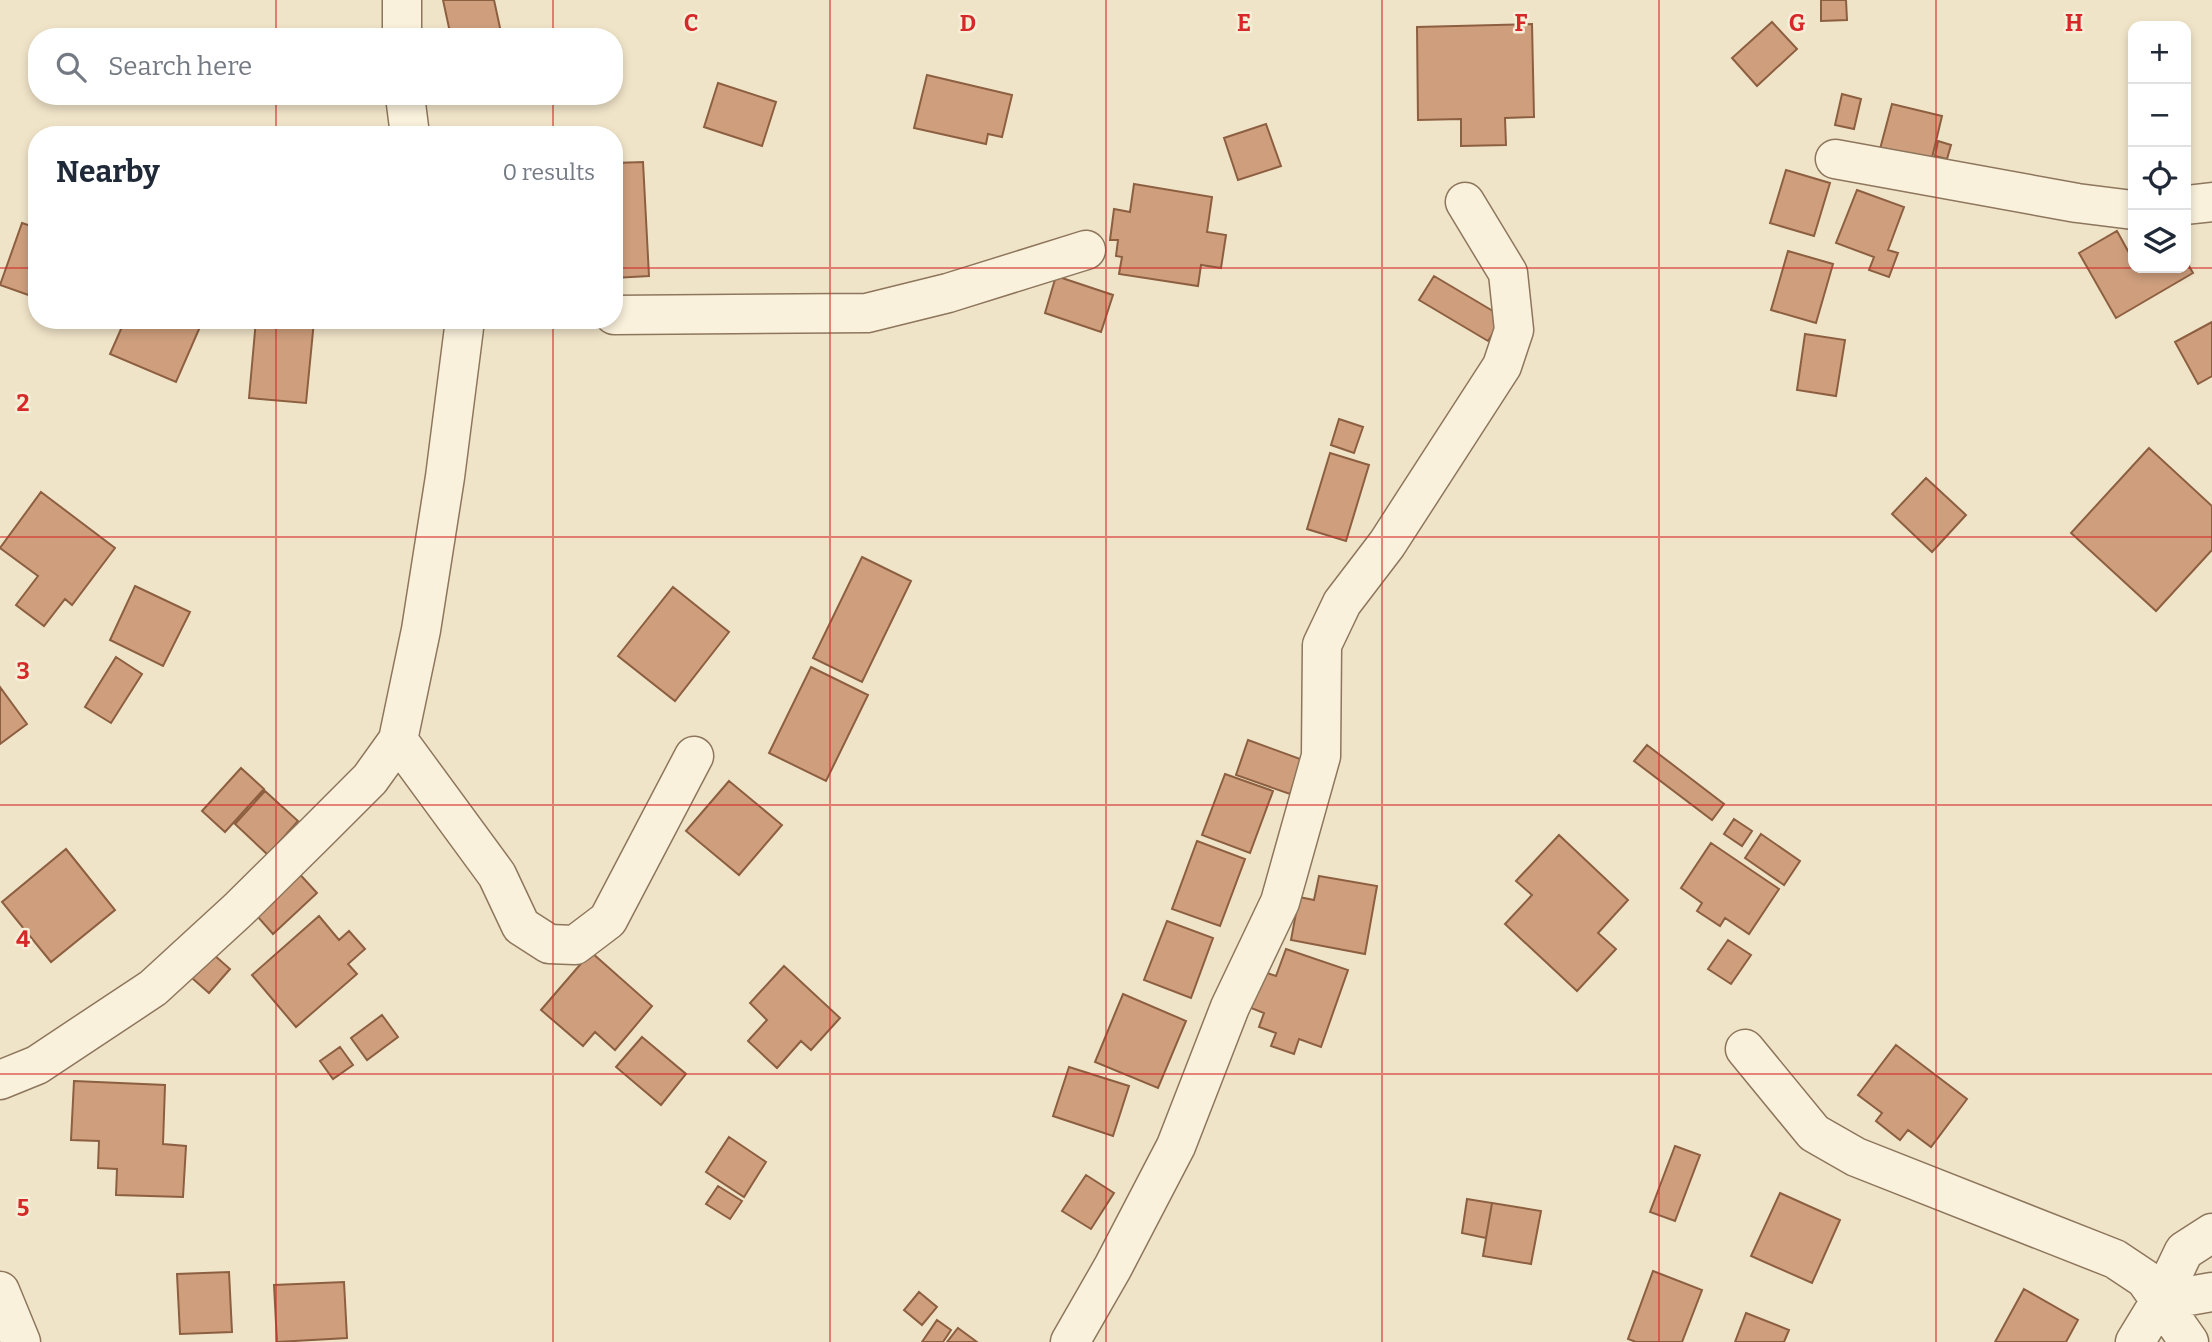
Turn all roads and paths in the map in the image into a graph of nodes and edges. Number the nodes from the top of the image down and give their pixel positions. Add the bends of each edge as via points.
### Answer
1 (402, 0) edge
2 (402, 28) edge
3 (406, 105) edge
4 (409, 126) edge
5 (1835, 159) dead end
6 (1465, 202) dead end
7 (2212, 202) edge
8 (2191, 204) edge
9 (2128, 210) edge
10 (1086, 250) dead end
11 (623, 315) edge
12 (464, 329) edge
13 (398, 740) junction
14 (694, 756) dead end
15 (1745, 1049) dead end
16 (0, 1080) edge
17 (2212, 1233) edge
18 (0, 1291) edge
19 (2212, 1292) edge
20 (2160, 1301) junction
21 (21, 1342) edge
22 (1070, 1342) edge
23 (2135, 1342) edge
24 (2189, 1342) edge

1 - 2 street
3 - 4 street
5 - 9 street
6 - 22 street via 1508,273 1514,330 1502,366 1387,544 1342,603 1322,645 1321,756 1280,902 1230,1007 1176,1146
7 - 8 street
10 - 11 street via 866,313
12 - 13 street via 423,618
13 - 14 street via 497,875 521,926 549,944 575,945 608,920
13 - 16 street via 370,779 153,988 37,1065
15 - 20 street via 1814,1133 1856,1157 2116,1259 2145,1279
17 - 20 street via 2184,1251
18 - 21 street
19 - 20 street
20 - 23 street
20 - 24 street

